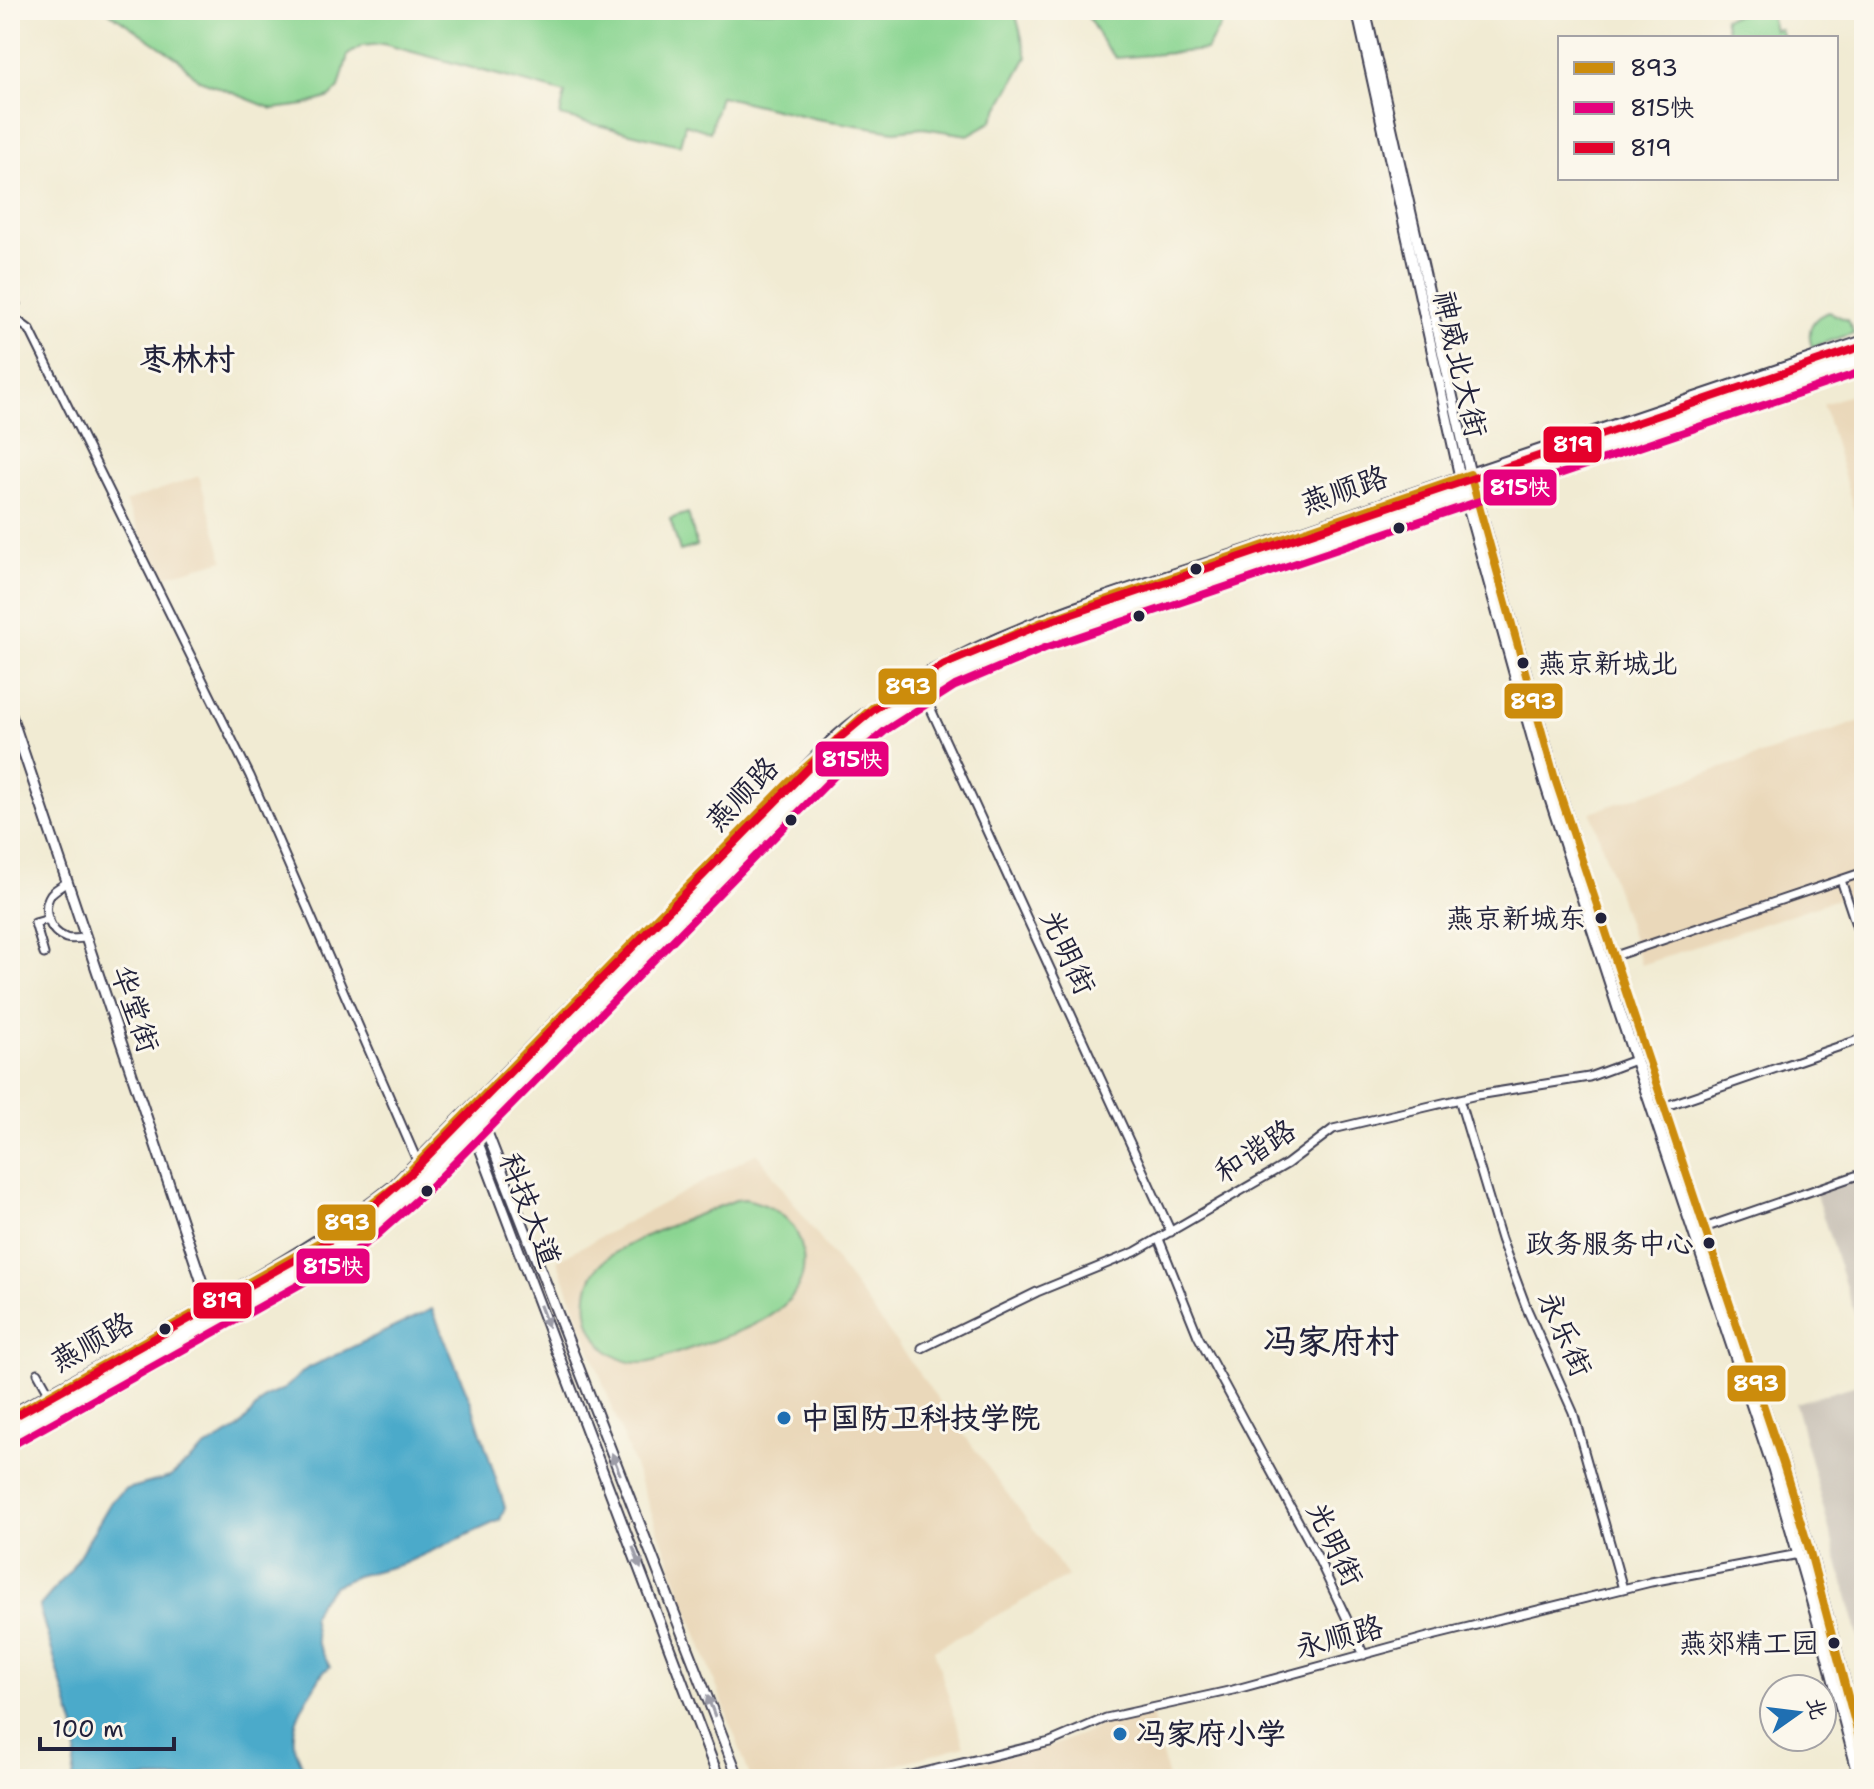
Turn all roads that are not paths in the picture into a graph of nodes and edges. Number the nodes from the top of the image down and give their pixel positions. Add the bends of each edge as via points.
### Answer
1 (1357, 10) edge
2 (1365, 10) edge
3 (10, 315) edge
4 (1864, 342) edge
5 (1864, 358) edge
6 (1465, 476) junction
7 (1468, 491) junction
8 (923, 692) junction
9 (10, 712) edge
10 (1864, 872) edge
11 (1841, 880) junction
12 (67, 882) junction
13 (49, 919) junction
14 (85, 938) junction
15 (1864, 949) edge
16 (44, 954) dead end
17 (1612, 957) junction
18 (1864, 1038) edge
19 (1635, 1060) junction
20 (1459, 1099) junction
21 (1663, 1107) junction
22 (474, 1118) junction
23 (418, 1163) junction
24 (1864, 1173) edge
25 (1704, 1228) junction
26 (1171, 1232) junction
27 (1159, 1239) junction
28 (209, 1307) junction
29 (216, 1320) junction
30 (922, 1348) dead end
31 (38, 1373) dead end
32 (50, 1394) junction
33 (57, 1407) junction
34 (10, 1417) edge
35 (10, 1433) edge
36 (1799, 1554) junction
37 (1623, 1589) junction
38 (1364, 1655) junction
39 (1864, 1757) edge
40 (719, 1779) edge
41 (739, 1779) edge
42 (895, 1779) edge
43 (1860, 1779) edge

1 - 6 street, 神威北大街
2 - 6 street, 神威北大街
3 - 23 street via 30,330 250,776
4 - 6 main road, 燕顺路
5 - 7 main road, 燕顺路
6 - 7 main road, 神威北大街
6 - 22 main road, 燕顺路 via 1042,622 945,664 872,708 789,782
7 - 8 main road, 燕顺路 via 1041,637 949,675
7 - 17 main road, 神威北大街
7 - 19 main road, 神威北大街 via 1545,782
8 - 22 main road, 燕顺路 via 879,720 797,793
8 - 26 street, 光明街
9 - 12 street, 华堂街
10 - 11 street
11 - 15 street
11 - 17 street
12 - 13 street via 52,893 46,910
12 - 14 street, 华堂街
13 - 14 street via 67,939
13 - 16 street via 35,923
14 - 28 street, 华堂街
17 - 21 main road, 神威北大街
18 - 21 street
19 - 20 street, 和谐路 via 1589,1077
19 - 36 main road, 神威北大街
20 - 26 street, 和谐路 via 1333,1129 1287,1164
20 - 37 street, 永乐街 via 1501,1239 1573,1412
21 - 25 main road, 神威北大街
22 - 23 main road, 燕顺路
22 - 29 main road, 燕顺路 via 421,1180 369,1226
22 -> 40 street, 科技大道
41 -> 22 street, 科技大道
23 - 28 main road, 燕顺路 via 325,1239
24 - 25 street
25 - 39 main road, 神威北大街 via 1788,1481
26 - 27 street, 和谐路
27 - 30 street, 和谐路
27 - 38 street, 光明街 via 1198,1336 1317,1556
28 - 29 street, 华堂街
28 - 32 main road, 燕顺路
29 - 33 main road, 燕顺路
31 - 32 street
32 - 33 street
32 - 34 main road, 燕顺路
33 - 35 main road, 燕顺路
36 - 37 street, 永顺路
36 - 43 main road, 神威北大街
37 - 38 street, 永顺路
38 - 42 street, 永顺路 via 1106,1718 1050,1742

